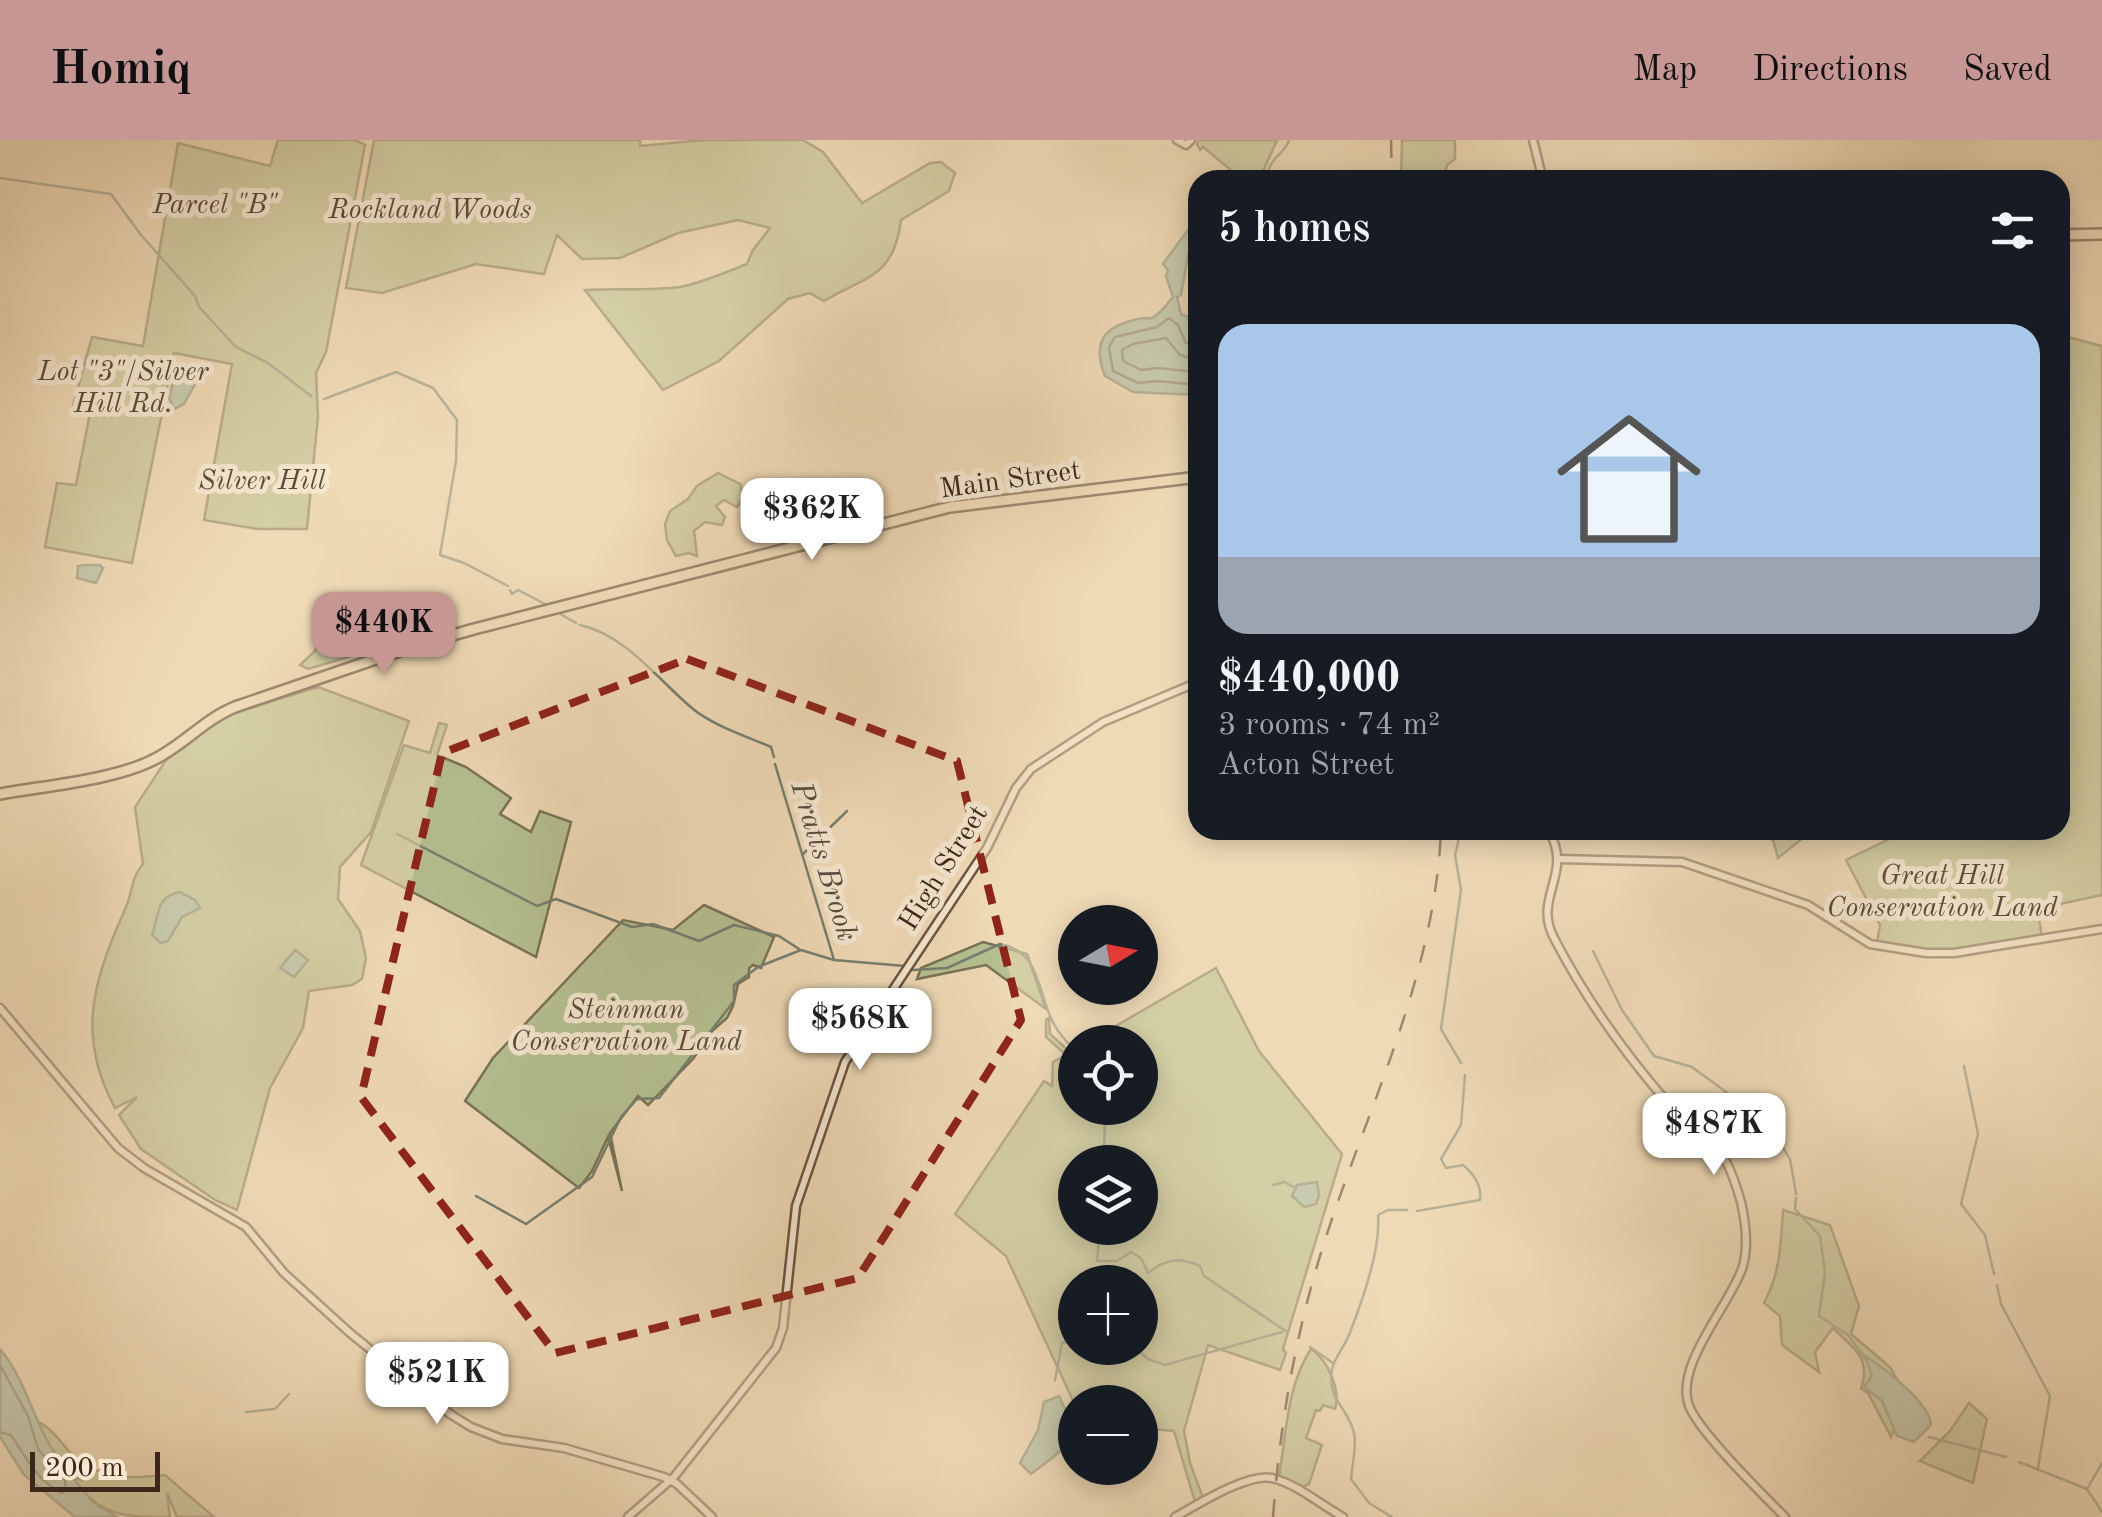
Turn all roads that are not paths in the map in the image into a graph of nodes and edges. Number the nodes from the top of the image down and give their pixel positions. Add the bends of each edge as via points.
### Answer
1 (1178, 140) edge
2 (1533, 140) edge
3 (1189, 143) edge
4 (1540, 170) edge
5 (2102, 234) edge
6 (2070, 235) edge
7 (1188, 477) edge
8 (1188, 686) edge
9 (0, 794) edge
10 (1552, 840) edge
11 (1559, 859) junction
12 (2102, 929) edge
13 (0, 1008) edge
14 (671, 1480) junction
15 (628, 1517) edge
16 (712, 1517) edge
17 (1175, 1517) edge
18 (1343, 1517) edge
19 (1785, 1517) edge

1 - 3 street
2 - 4 street
5 - 6 main road
7 - 9 main road, Main Street via 950,507 424,642 223,712 141,766
8 - 14 street, High Street via 1103,722 1031,770 1016,788 986,848 845,1062 796,1206 776,1348
10 - 11 street
11 - 12 street via 1682,862 1814,907 1868,943 1926,953
11 - 19 street via 1545,916 1580,988 1666,1102 1709,1137 1730,1166 1744,1221 1744,1259 1691,1365 1686,1397 1698,1421
13 - 14 street via 118,1148 246,1227 284,1274 461,1422 502,1439 580,1452
14 - 15 street, High Street
14 - 16 street
17 - 18 street via 1262,1478 1280,1481

